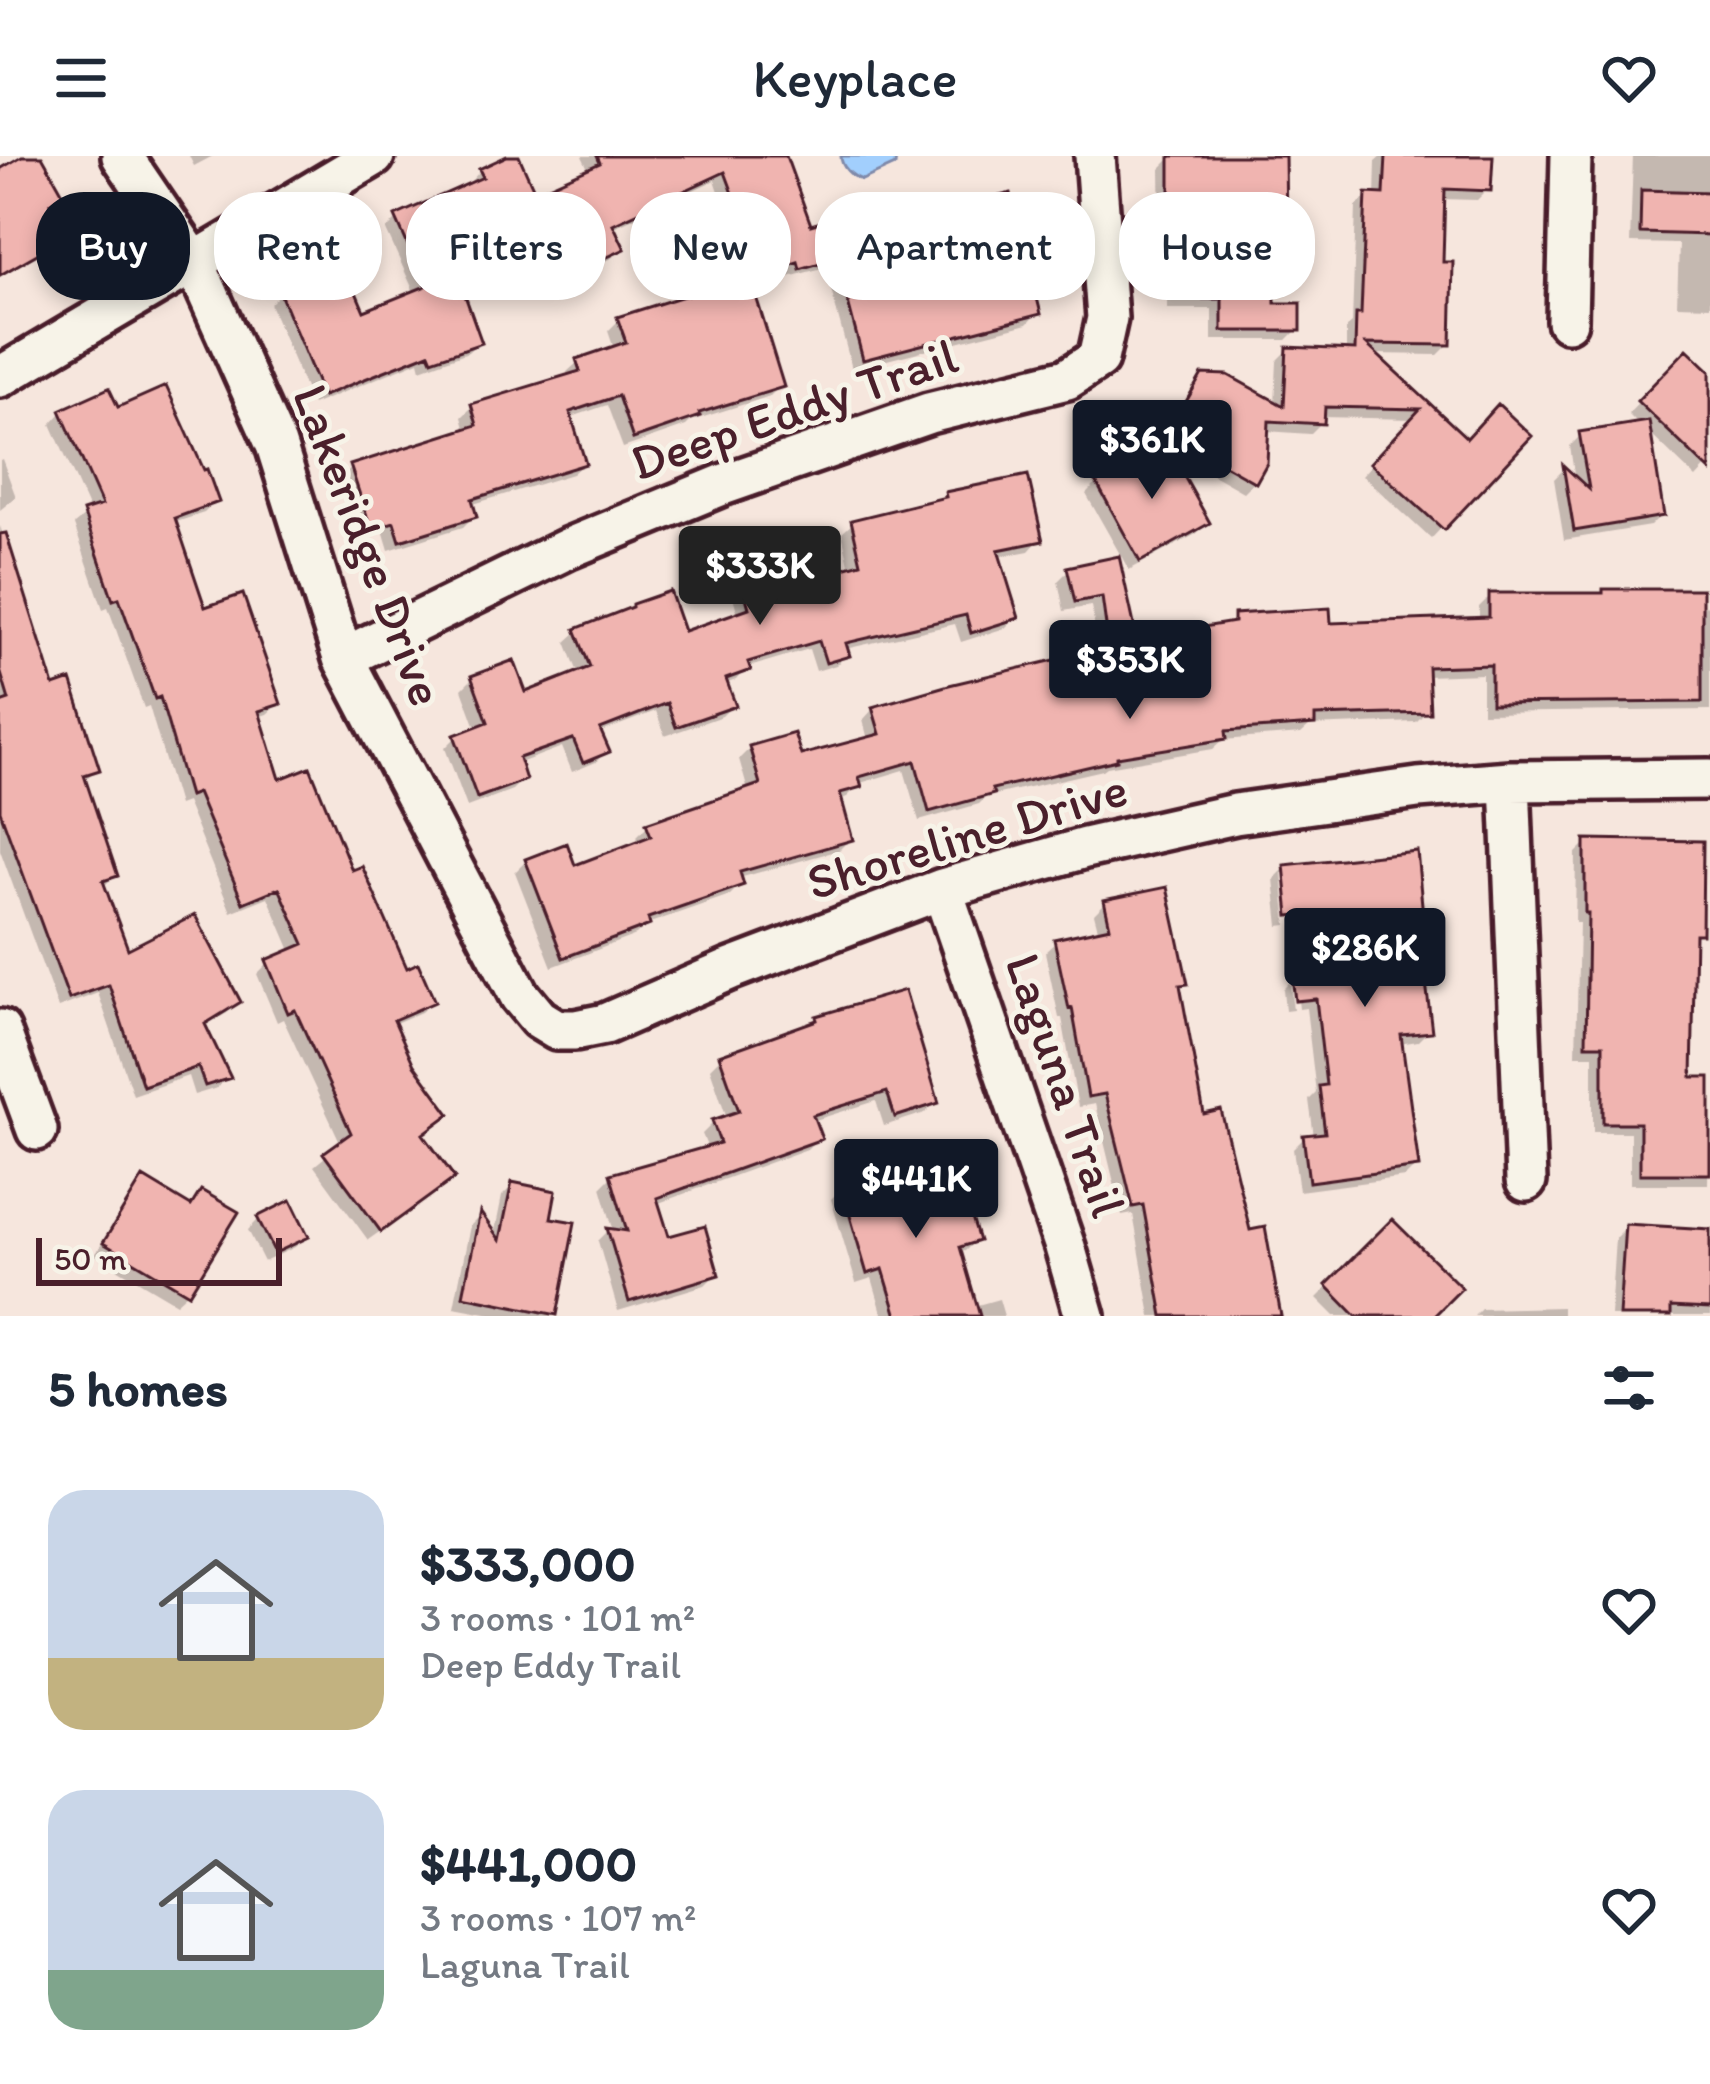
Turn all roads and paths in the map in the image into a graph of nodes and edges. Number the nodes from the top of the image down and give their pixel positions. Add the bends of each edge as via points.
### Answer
1 (122, 156) edge
2 (374, 156) edge
3 (1095, 156) edge
4 (1571, 156) edge
5 (194, 262) junction
6 (1567, 321) dead end
7 (0, 377) edge
8 (343, 658) junction
9 (1710, 778) edge
10 (1510, 781) junction
11 (942, 890) junction
12 (0, 1030) edge
13 (557, 1030) joint
14 (37, 1130) dead end
15 (1526, 1181) dead end
16 (1085, 1316) edge

1 - 5 street, Lakeridge Drive
2 - 5 street
3 - 8 street, Deep Eddy Trail via 1107,319 1098,359 1067,379 929,413 722,485 568,548
4 - 6 street
5 - 7 street
5 - 8 street, Lakeridge Drive via 276,445
8 - 13 street, Lakeridge Drive via 520,996
9 - 10 street, Shoreline Drive
10 - 11 street, Shoreline Drive via 1235,814
10 - 15 street
11 - 13 street, Shoreline Drive via 605,1024
11 - 16 street, Laguna Trail
12 - 14 street

